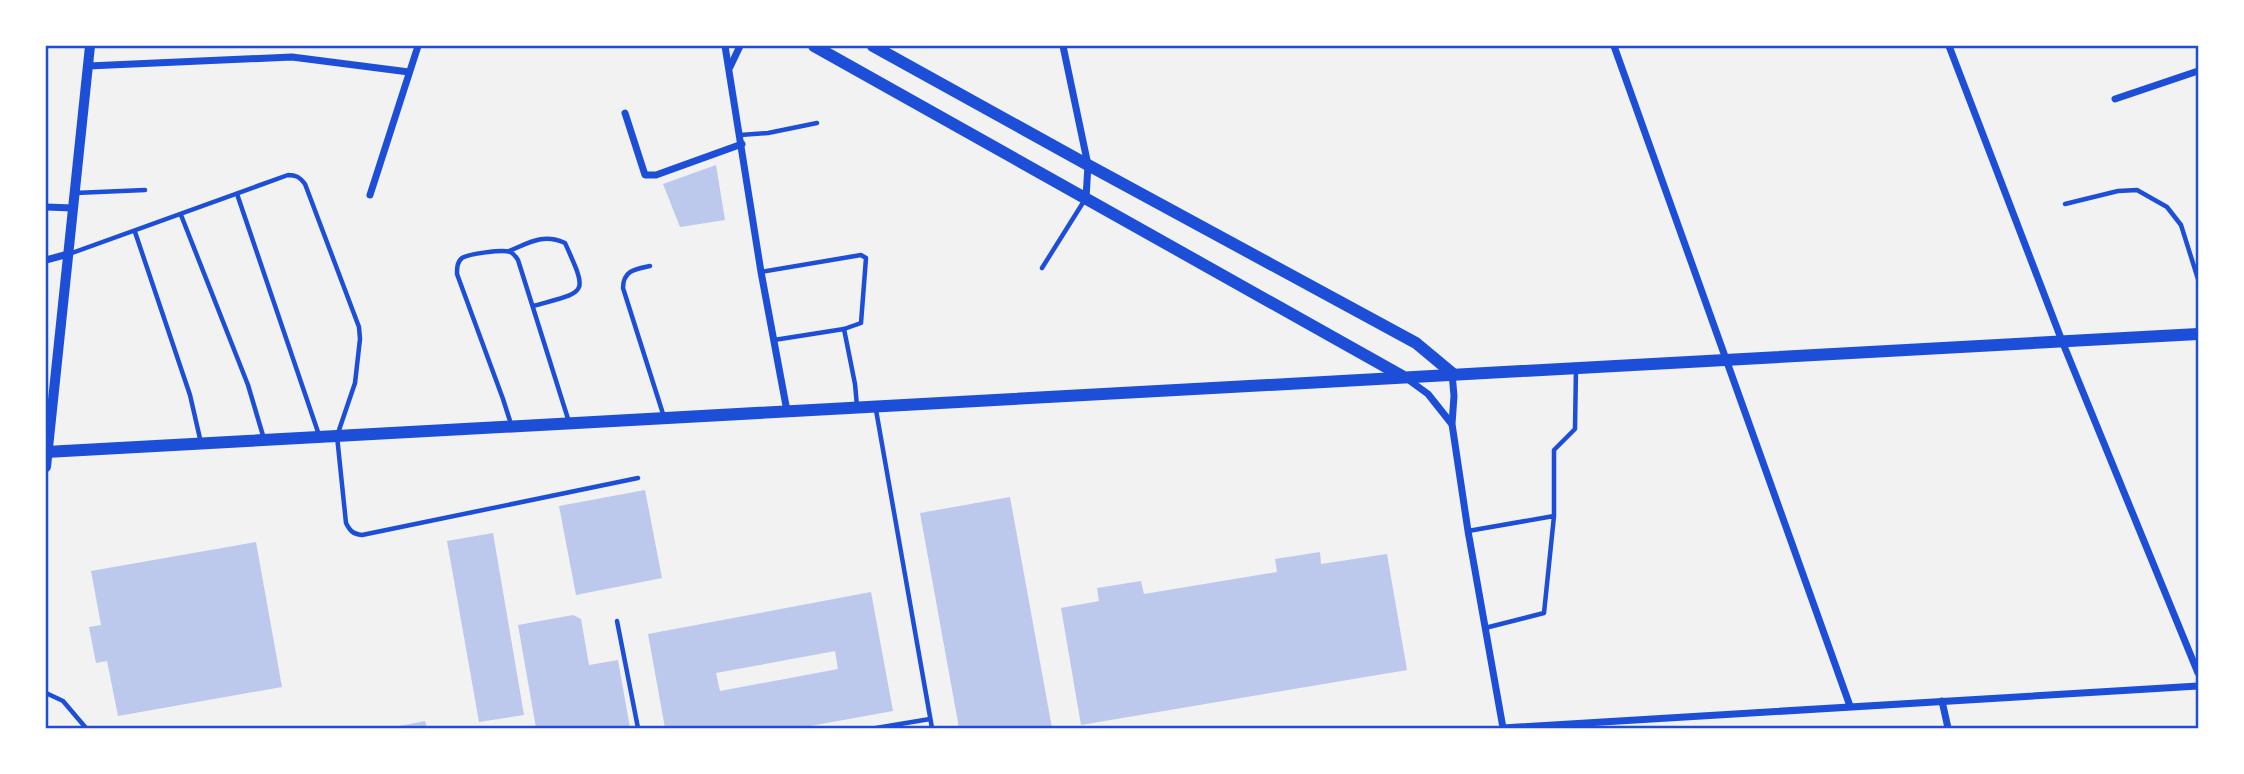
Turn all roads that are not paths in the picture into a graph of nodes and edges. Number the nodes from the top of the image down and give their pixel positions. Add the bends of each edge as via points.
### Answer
1 (90, 46) edge
2 (418, 46) edge
3 (725, 46) edge
4 (740, 46) edge
5 (814, 46) edge
6 (873, 46) edge
7 (1063, 46) edge
8 (1614, 46) edge
9 (1949, 46) edge
10 (88, 66) junction
11 (729, 71) junction
12 (2199, 71) edge
13 (409, 72) junction
14 (2115, 99) dead end
15 (625, 113) dead end
16 (817, 123) dead end
17 (740, 135) junction
18 (742, 144) junction
19 (1088, 165) junction
20 (145, 190) dead end
21 (75, 193) junction
22 (237, 194) junction
23 (370, 195) dead end
24 (1086, 198) junction
25 (2065, 204) dead end
26 (46, 208) edge
27 (73, 208) junction
28 (181, 215) junction
29 (135, 232) junction
30 (509, 251) junction
31 (68, 254) junction
32 (46, 260) edge
33 (650, 267) dead end
34 (1042, 268) dead end
35 (761, 272) junction
36 (2199, 279) edge
37 (533, 306) junction
38 (844, 329) junction
39 (2199, 334) edge
40 (774, 340) junction
41 (2062, 341) junction
42 (1727, 359) junction
43 (1576, 368) junction
44 (1452, 373) junction
45 (1402, 376) junction
46 (875, 406) junction
47 (857, 407) junction
48 (787, 411) junction
49 (664, 417) junction
50 (570, 423) junction
51 (1452, 424) junction
52 (511, 426) junction
53 (337, 436) junction
54 (319, 437) junction
55 (265, 440) junction
56 (201, 443) junction
57 (46, 452) edge
58 (46, 467) edge
59 (638, 478) dead end
60 (1554, 516) junction
61 (1468, 531) junction
62 (617, 621) dead end
63 (1485, 628) junction
64 (2199, 673) edge
65 (2199, 686) edge
66 (46, 693) edge
67 (1942, 701) junction
68 (1850, 706) junction
69 (930, 719) junction
70 (1503, 728) edge
71 (86, 729) edge
72 (638, 729) edge
73 (876, 729) edge
74 (932, 729) edge
75 (1948, 729) edge

1 - 10 street
2 - 13 street
3 - 11 street
4 - 11 street
5 - 24 main road
6 - 19 main road
7 - 19 street
8 - 42 street
9 - 41 street
10 - 13 street via 292,57
10 - 21 street
11 - 17 street
12 - 14 street
13 - 23 street
15 - 18 street via 645,175
16 - 17 lane
17 - 18 street
18 - 35 street
19 - 24 street
19 - 44 main road via 1416,343
20 - 21 lane
21 - 27 street
22 - 28 lane
22 - 53 lane via 288,176 295,175 306,184 359,327 355,383
22 - 54 lane
24 - 34 lane
24 - 45 main road
25 - 36 lane via 2137,190 2167,207 2181,225
26 - 27 street
27 - 31 street
28 - 29 lane
28 - 55 lane
29 - 31 lane
29 - 56 lane via 190,395
30 - 37 lane via 518,260
30 - 37 lane via 554,238 565,243 580,277 581,284 571,295
30 - 52 lane via 468,255 461,259 457,274
31 - 32 street
31 - 57 street
33 - 49 lane via 627,273 623,288
35 - 38 lane via 861,255 866,258 861,323
35 - 40 street
37 - 50 lane
38 - 40 lane
38 - 47 lane
39 - 41 main road
40 - 48 street
41 - 42 main road
41 - 64 street
42 - 43 main road
42 - 68 street
43 - 44 main road
43 - 60 lane via 1575,429 1554,450
44 - 45 main road
44 - 51 street
45 - 46 main road
45 - 51 street via 1428,394
46 - 47 main road
46 - 69 lane
47 - 48 main road
48 - 49 main road
49 - 50 main road
50 - 52 main road
51 - 61 street
52 - 53 main road
53 - 54 main road
53 - 59 lane via 346,523 349,530 362,535
54 - 55 main road
55 - 56 main road
56 - 57 main road
57 - 58 street
60 - 61 lane
60 - 63 lane via 1544,612
61 - 63 street
62 - 72 lane
63 - 70 street
65 - 67 street
66 - 71 lane via 63,701
67 - 68 street
67 - 75 street
68 - 70 street
69 - 73 lane
69 - 74 lane

